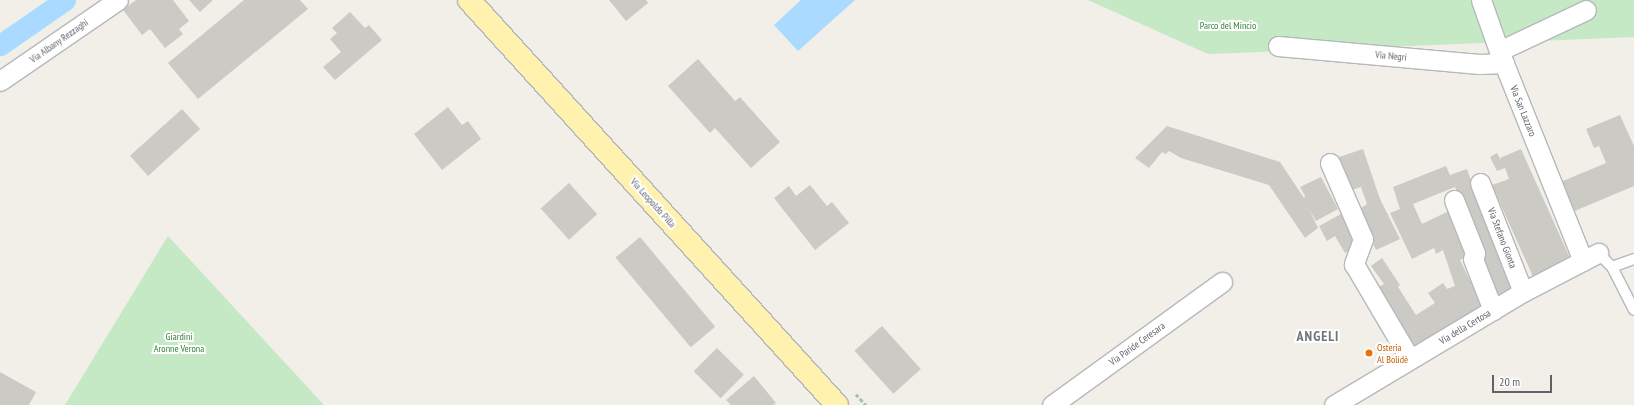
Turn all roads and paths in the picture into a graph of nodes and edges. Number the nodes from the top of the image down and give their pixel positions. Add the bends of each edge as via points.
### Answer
1 (118, 0) edge
2 (1480, 0) edge
3 (471, 1) edge
4 (1586, 10) dead end
5 (1278, 46) dead end
6 (1501, 57) junction
7 (0, 82) edge
8 (1330, 163) dead end
9 (1480, 183) dead end
10 (1454, 200) dead end
11 (1591, 257) junction
12 (1634, 259) edge
13 (1612, 267) junction
14 (1222, 282) dead end
15 (1523, 292) junction
16 (1493, 310) junction
17 (1634, 310) edge
18 (1410, 359) junction
19 (837, 405) edge
20 (1052, 405) edge
21 (1334, 405) edge

1 - 7 street, Via Albany Rezzaghi
2 - 6 street, Via San Lazzaro
3 - 19 main road, Via Leopoldo Pilla
4 - 6 street
5 - 6 street, Via Negri via 1479,64
6 - 11 street, Via San Lazzaro
8 - 18 street via 1363,239 1354,264
9 - 15 street, Via Stefano Gionta
10 - 16 street via 1476,253 1473,259
11 - 13 lane
11 - 15 street, Via della Certosa
12 - 13 lane
13 - 17 lane
14 - 20 street, Via Paride Ceresara
15 - 16 street, Via della Certosa
16 - 18 street, Via della Certosa
18 - 21 street, Via della Certosa

